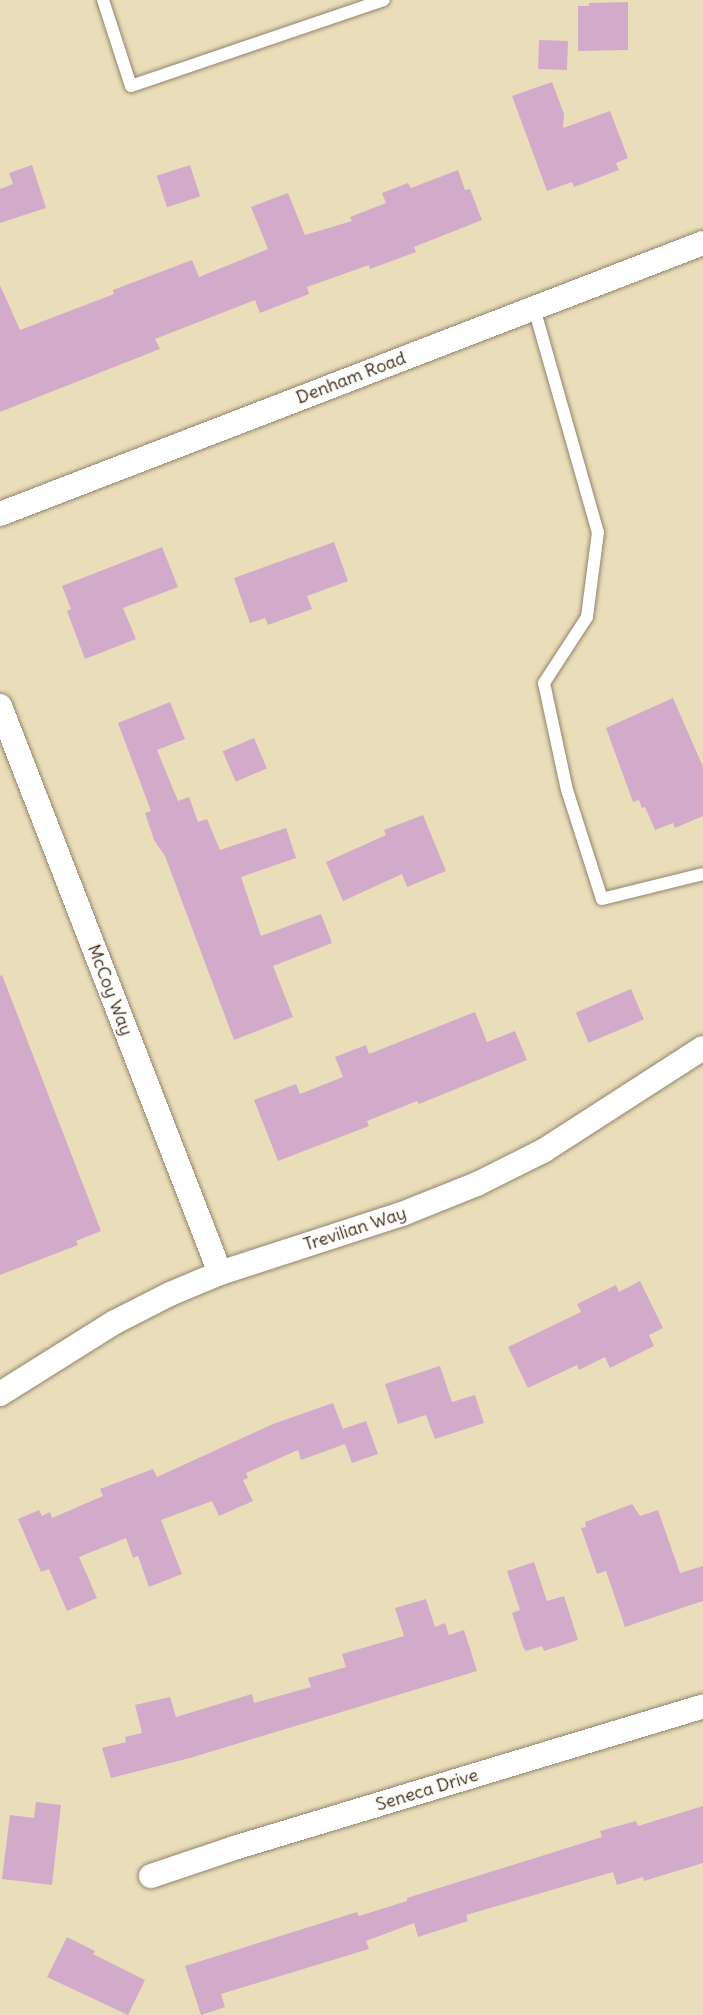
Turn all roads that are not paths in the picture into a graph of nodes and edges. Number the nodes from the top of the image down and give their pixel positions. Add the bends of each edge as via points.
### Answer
1 (103, 0) edge
2 (384, 0) edge
3 (703, 243) edge
4 (534, 308) junction
5 (0, 514) edge
6 (0, 706) edge
7 (703, 874) edge
8 (703, 1048) edge
9 (220, 1273) junction
10 (0, 1394) edge
11 (703, 1706) edge
12 (151, 1876) dead end

1 - 2 lane via 131,86
3 - 4 street, Denham Road
4 - 5 street, Denham Road
4 - 7 lane via 598,532 587,617 544,683 567,790 602,899
6 - 9 street, McCoy Way
8 - 9 street, Trevilian Way via 543,1151 477,1184 402,1214
9 - 10 street, Trevilian Way via 115,1322
11 - 12 street, Seneca Drive

